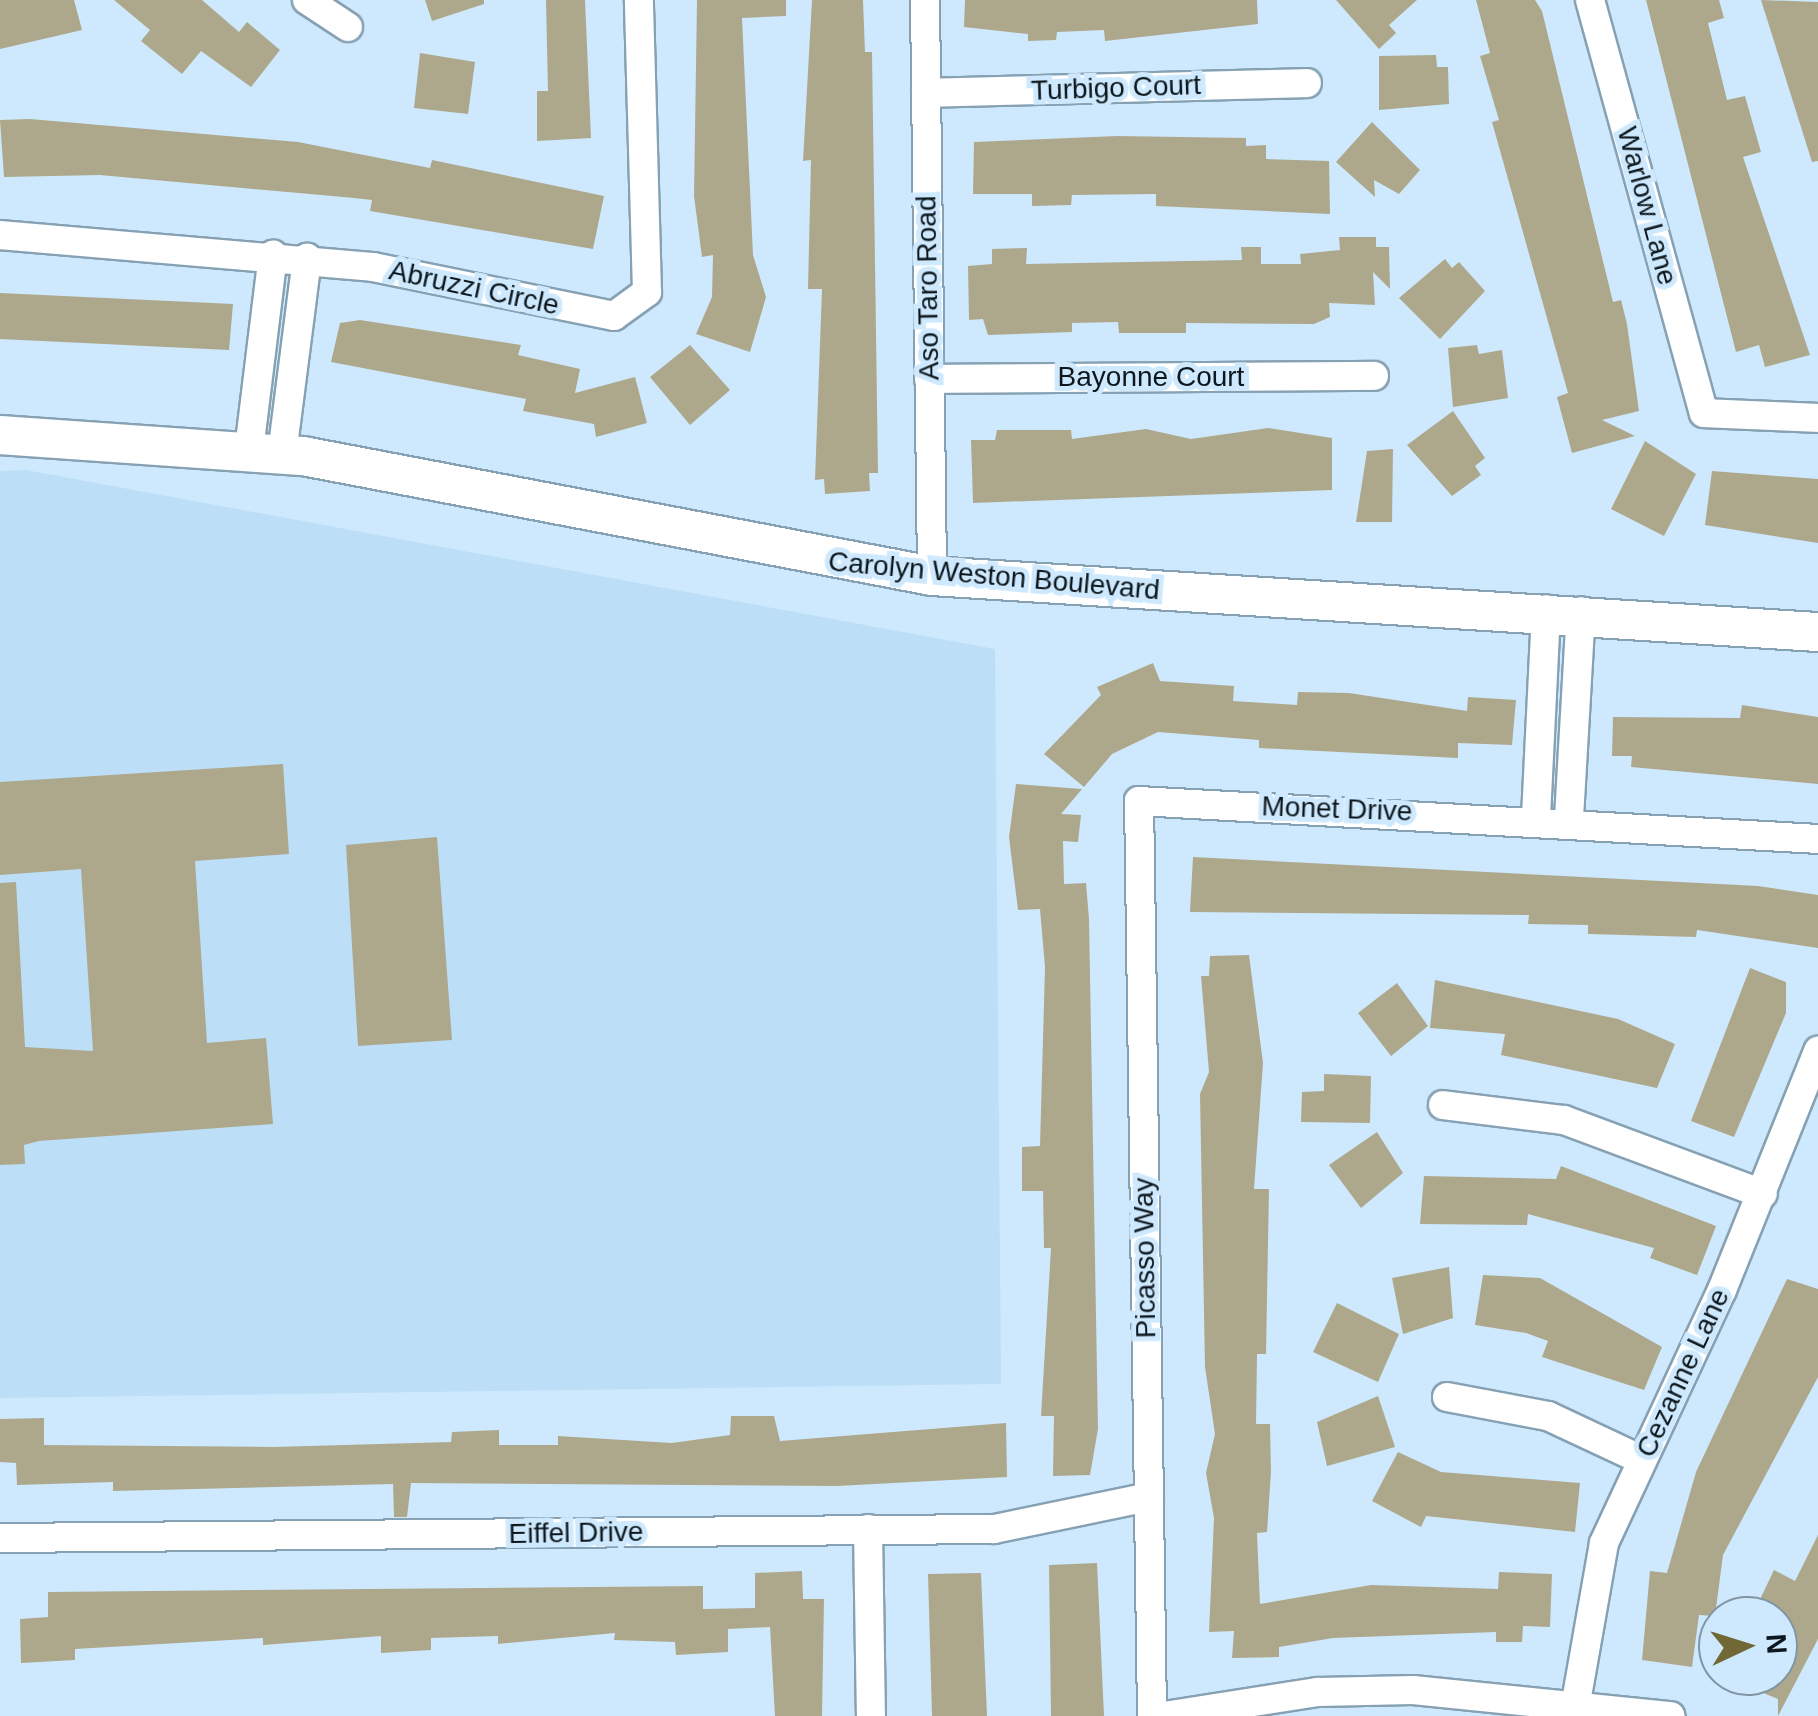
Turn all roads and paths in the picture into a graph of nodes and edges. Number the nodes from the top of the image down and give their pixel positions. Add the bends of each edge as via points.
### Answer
1 (307, 0) edge
2 (640, 0) edge
3 (925, 0) edge
4 (1590, 0) edge
5 (348, 27) dead end
6 (1307, 83) dead end
7 (926, 93) junction
8 (0, 236) edge
9 (273, 254) junction
10 (307, 258) junction
11 (1374, 376) dead end
12 (929, 379) junction
13 (1818, 418) edge
14 (0, 436) edge
15 (265, 452) junction
16 (932, 576) junction
17 (1563, 610) junction
18 (1818, 632) edge
19 (1139, 800) joint
20 (1536, 817) junction
21 (1569, 818) junction
22 (1818, 839) edge
23 (1818, 1051) edge
24 (1443, 1105) dead end
25 (1763, 1194) junction
26 (1447, 1397) dead end
27 (1642, 1460) junction
28 (1149, 1497) junction
29 (868, 1530) junction
30 (0, 1538) edge
31 (1576, 1702) junction
32 (871, 1716) edge
33 (1152, 1716) edge
34 (1164, 1716) edge
35 (1670, 1716) edge

1 - 5 street
2 - 10 street, Abruzzi Circle via 649,265 647,292 634,308 590,314
3 - 7 street, Aso Taro Road
4 - 13 street, Warlow Lane via 1704,412
6 - 7 street, Turbigo Court
7 - 12 street, Aso Taro Road
8 - 9 street, Abruzzi Circle
9 - 10 street, Abruzzi Circle
9 - 15 street
10 - 15 street
11 - 12 street, Bayonne Court
12 - 16 street, Aso Taro Road
14 - 15 street, Carolyn Weston Boulevard
15 - 16 street, Carolyn Weston Boulevard
16 - 17 street, Carolyn Weston Boulevard
17 - 18 street, Carolyn Weston Boulevard
17 - 20 street
17 - 21 street
19 - 20 street, Monet Drive
19 - 28 street, Picasso Way
20 - 21 street, Monet Drive
21 - 22 street, Monet Drive
23 - 25 street, Cezanne Lane
24 - 25 street via 1564,1120
25 - 27 street, Cezanne Lane
26 - 27 street via 1548,1416
27 - 31 street, Cezanne Lane via 1596,1569
28 - 29 street, Eiffel Drive via 1037,1524
28 - 33 street, Picasso Way
29 - 30 street, Eiffel Drive
29 - 32 street
31 - 34 street via 1318,1692
31 - 35 street

